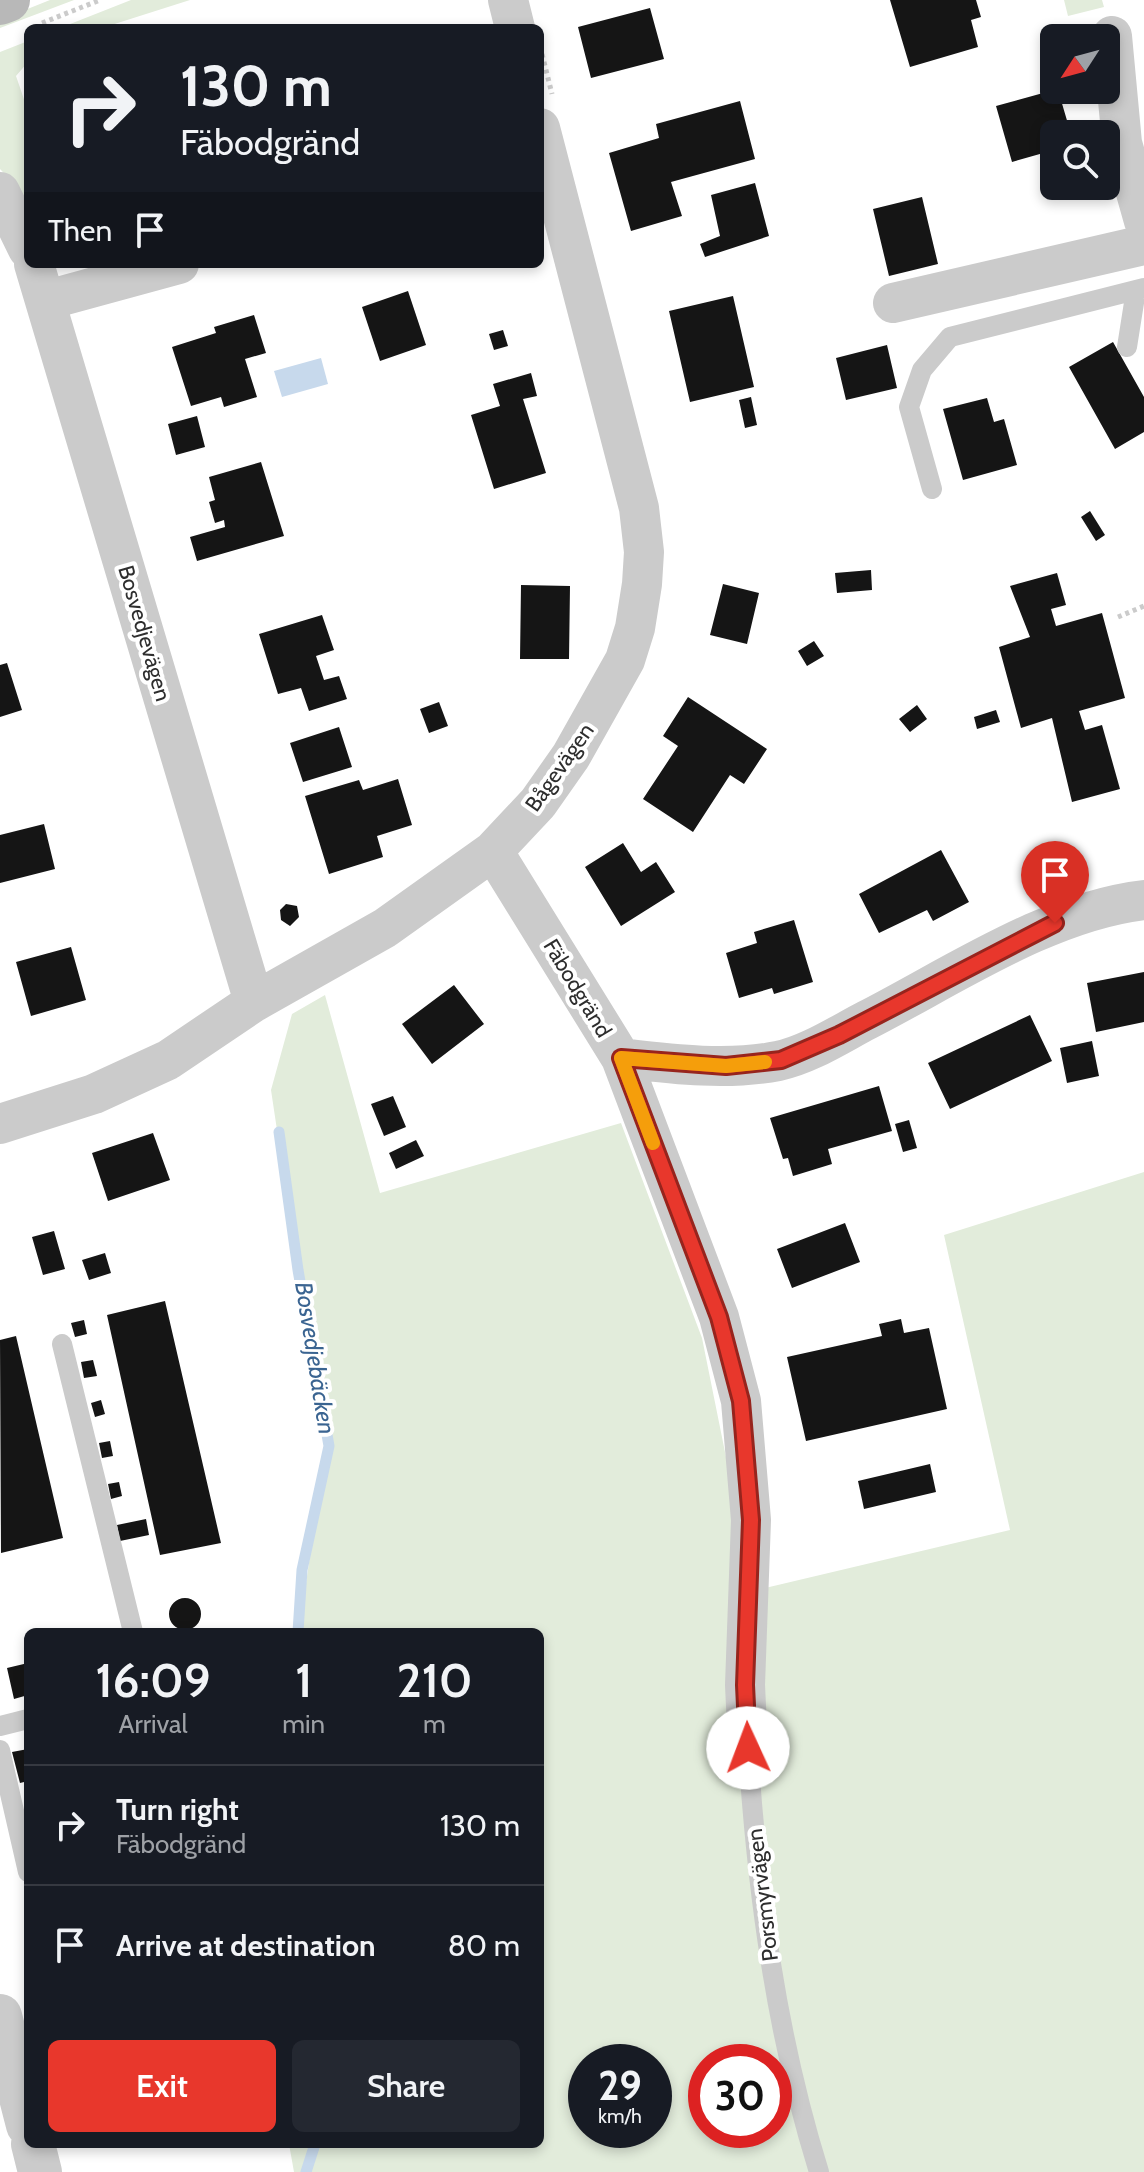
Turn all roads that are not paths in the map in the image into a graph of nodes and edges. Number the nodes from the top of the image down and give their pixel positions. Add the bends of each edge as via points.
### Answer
1 (8, 0) edge
2 (508, 0) edge
3 (0, 3) edge
4 (514, 24) edge
5 (1118, 104) edge
6 (544, 156) edge
7 (0, 192) edge
8 (1144, 221) edge
9 (24, 241) edge
10 (1144, 245) edge
11 (148, 268) edge
12 (40, 282) edge
13 (1140, 289) edge
14 (893, 303) dead end
15 (1127, 347) dead end
16 (932, 489) dead end
17 (493, 851) junction
18 (1144, 900) edge
19 (254, 1002) junction
20 (621, 1058) junction
21 (0, 1124) edge
22 (62, 1344) dead end
23 (132, 1628) edge
24 (24, 1720) edge
25 (0, 1726) edge
26 (748, 1748) joint
27 (0, 1750) edge
28 (24, 1855) edge
29 (0, 2016) edge
30 (7, 2075) edge
31 (24, 2115) edge
32 (34, 2148) edge
33 (40, 2172) edge
34 (819, 2172) edge

1 - 3 main road
2 - 4 street
5 - 8 street via 1122,143
6 - 17 street, Bågevägen via 633,476 644,552 642,584 635,628 610,691 538,803
7 - 9 street
10 - 14 street
11 - 12 street
12 - 19 street, Bosvedjevägen
13 - 15 lane
13 - 16 lane via 950,337 922,370 909,407
17 - 19 street, Bågevägen via 385,928
17 - 20 street, Fäbodgränd
18 - 20 street, Fäbodgränd via 1055,923 781,1060 726,1066
19 - 21 street, Bågevägen via 168,1060 94,1094
20 - 26 street, Porsmyrvägen via 719,1317 741,1401 751,1520
22 - 23 lane
24 - 25 lane
26 - 34 lane, Porsmyrvägen via 770,1972
27 - 28 lane
29 - 30 street
30 - 31 street
32 - 33 street

